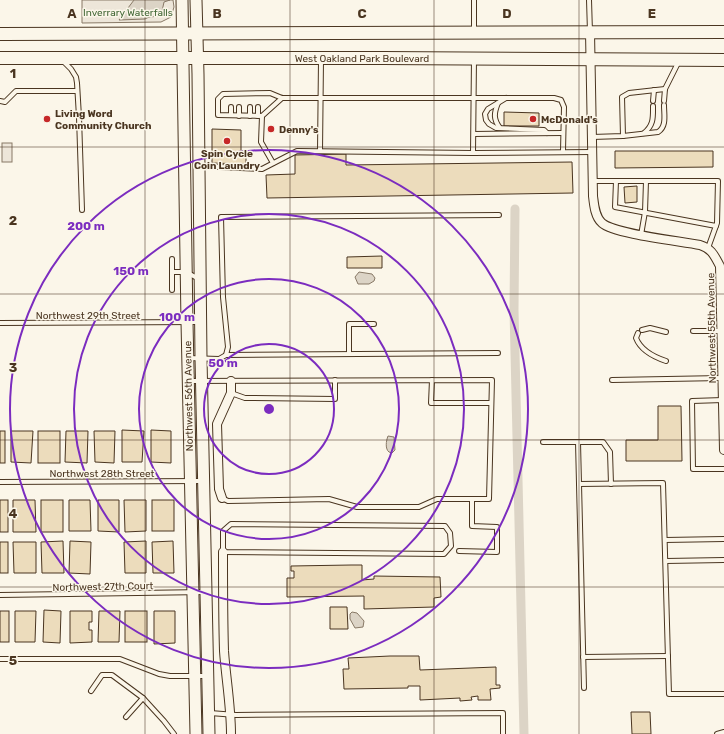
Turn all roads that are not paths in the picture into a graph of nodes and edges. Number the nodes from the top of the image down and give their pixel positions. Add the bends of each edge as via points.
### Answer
1 (182, 0) edge
2 (196, 0) edge
3 (474, 0) edge
4 (589, 0) edge
5 (590, 32) junction
6 (724, 32) edge
7 (182, 33) junction
8 (474, 33) junction
9 (0, 34) edge
10 (197, 34) junction
11 (0, 58) edge
12 (60, 58) junction
13 (182, 58) junction
14 (198, 58) junction
15 (474, 58) junction
16 (321, 59) junction
17 (591, 60) junction
18 (724, 60) edge
19 (679, 61) junction
20 (664, 89) junction
21 (654, 90) junction
22 (77, 91) junction
23 (282, 98) junction
24 (321, 98) junction
25 (474, 98) junction
26 (506, 98) junction
27 (0, 102) edge
28 (498, 103) junction
29 (231, 107) dead end
30 (239, 107) dead end
31 (250, 107) dead end
32 (258, 107) dead end
33 (231, 115) junction
34 (239, 116) junction
35 (250, 116) junction
36 (260, 116) junction
37 (500, 128) junction
38 (547, 133) junction
39 (563, 133) junction
40 (474, 134) junction
41 (644, 134) junction
42 (623, 136) junction
43 (592, 137) junction
44 (320, 151) junction
45 (563, 151) junction
46 (592, 152) junction
47 (474, 153) junction
48 (273, 163) junction
49 (199, 166) junction
50 (593, 181) junction
51 (616, 181) junction
52 (646, 181) junction
53 (82, 210) dead end
54 (646, 212) junction
55 (498, 215) dead end
56 (716, 226) junction
57 (642, 235) junction
58 (708, 248) junction
59 (172, 259) dead end
60 (172, 272) junction
61 (186, 272) junction
62 (200, 280) junction
63 (172, 290) dead end
64 (187, 322) junction
65 (200, 322) junction
66 (0, 323) edge
67 (374, 324) dead end
68 (693, 331) dead end
69 (723, 331) edge
70 (666, 332) dead end
71 (723, 344) edge
72 (498, 353) dead end
73 (349, 354) junction
74 (226, 355) junction
75 (188, 358) junction
76 (201, 358) junction
77 (666, 362) dead end
78 (722, 378) junction
79 (334, 380) junction
80 (432, 380) junction
81 (612, 380) dead end
82 (188, 381) junction
83 (201, 381) junction
84 (231, 381) junction
85 (231, 393) junction
86 (723, 400) junction
87 (491, 403) junction
88 (543, 442) dead end
89 (578, 442) junction
90 (724, 450) edge
91 (724, 469) edge
92 (190, 481) junction
93 (203, 481) junction
94 (0, 482) edge
95 (579, 484) junction
96 (611, 484) junction
97 (222, 498) joint
98 (472, 499) junction
99 (724, 539) edge
100 (665, 540) junction
101 (460, 551) dead end
102 (223, 552) junction
103 (724, 560) edge
104 (666, 561) junction
105 (206, 592) junction
106 (193, 593) junction
107 (0, 595) edge
108 (668, 656) junction
109 (583, 657) junction
110 (0, 659) edge
111 (195, 676) junction
112 (207, 676) junction
113 (584, 688) dead end
114 (91, 691) dead end
115 (724, 694) edge
116 (143, 698) junction
117 (208, 713) junction
118 (231, 714) junction
119 (126, 717) dead end
120 (724, 732) edge
121 (174, 734) edge
122 (196, 734) edge
123 (209, 734) edge
124 (231, 734) edge
125 (503, 734) edge
126 (717, 734) edge

1 - 7 street, Northwest 56th Avenue
2 - 10 street, Northwest 56th Avenue
3 - 8 lane
4 - 5 lane
5 - 6 main road
5 - 8 main road
5 - 17 street
7 - 9 main road
7 - 10 main road
7 - 13 street, Northwest 56th Avenue
8 - 10 main road
10 - 14 street, Northwest 56th Avenue
11 - 12 main road, West Oakland Park Boulevard
12 - 13 main road, West Oakland Park Boulevard
12 - 22 lane via 76,77
13 - 14 main road, West Oakland Park Boulevard
13 - 61 street, Northwest 56th Avenue
14 - 16 main road, West Oakland Park Boulevard
14 - 49 street, Northwest 56th Avenue
15 - 16 main road, West Oakland Park Boulevard
15 - 17 main road, West Oakland Park Boulevard
15 - 25 lane
16 - 24 lane
17 - 19 main road, West Oakland Park Boulevard
17 - 43 street
18 - 19 main road, West Oakland Park Boulevard
19 - 20 lane
20 - 21 lane
20 - 41 lane via 664,125 658,132
21 - 41 lane via 653,121
21 - 42 lane via 629,93 622,97
22 - 27 lane via 16,91 5,102
22 - 53 lane
23 - 24 lane
23 - 33 lane via 270,93 258,96 223,94 218,99 218,115
23 - 36 lane
24 - 25 lane
24 - 44 lane
25 - 26 lane
25 - 40 lane
26 - 28 lane
26 - 39 lane via 561,100 564,108
28 - 37 lane via 494,114
28 - 37 lane via 485,114 489,124
29 - 33 lane
30 - 34 lane
31 - 35 lane
32 - 36 lane
33 - 34 lane
34 - 35 lane
35 - 36 lane
36 - 48 lane via 261,142
37 - 38 lane via 544,130
38 - 39 lane
38 - 40 lane
39 - 45 lane
40 - 47 lane
41 - 42 lane
42 - 43 lane
43 - 46 street
44 - 47 lane
44 - 48 lane via 297,151
45 - 46 lane
45 - 47 lane
46 - 50 street
48 - 49 lane via 262,169
49 - 62 street, Northwest 56th Avenue
50 - 51 lane
50 - 57 street via 594,206 602,223 620,231
51 - 52 lane
51 - 54 lane via 615,206
52 - 54 lane
52 - 56 lane via 718,181
54 - 56 lane
54 - 57 lane
55 - 74 lane via 221,217 223,297 228,347
56 - 58 lane
57 - 58 street
58 - 69 street, Northwest 55th Avenue via 720,266
59 - 60 lane
60 - 61 lane
60 - 63 lane
61 - 62 lane
61 - 64 street, Northwest 56th Avenue
62 - 65 street, Northwest 56th Avenue
64 - 65 lane, Northwest 29th Street
64 - 66 lane, Northwest 29th Street
64 - 75 street, Northwest 56th Avenue
65 - 76 street, Northwest 56th Avenue
67 - 73 lane via 348,324
68 - 69 lane
69 - 71 street, Northwest 55th Avenue
70 - 77 lane via 644,328 636,338 645,350
71 - 78 street, Northwest 55th Avenue
72 - 73 lane
73 - 74 lane
74 - 76 lane via 219,359
75 - 76 lane
75 - 82 street, Northwest 56th Avenue
76 - 83 street, Northwest 56th Avenue
78 - 81 lane
78 - 86 street, Northwest 55th Avenue
79 - 80 lane
79 - 84 lane
79 - 85 lane via 335,398 245,398
80 - 87 lane via 492,380
80 - 87 lane via 431,403
82 - 83 lane
82 - 92 street, Northwest 56th Avenue
83 - 84 lane
83 - 93 street, Northwest 56th Avenue
84 - 85 street
85 - 97 street via 217,424 219,488
86 - 90 street, Northwest 55th Avenue
86 - 91 lane via 692,401 693,469
87 - 98 lane via 489,499
88 - 89 lane
89 - 95 lane
89 - 96 lane via 603,442 610,452
92 - 93 lane, Northwest 28th Street
92 - 94 lane, Northwest 28th Street
92 - 106 street, Northwest 56th Avenue
93 - 105 street, Northwest 56th Avenue
95 - 96 lane
95 - 109 lane
96 - 100 lane via 663,483
97 - 98 lane via 228,502 329,499 357,507 419,507 437,499
98 - 101 lane via 472,526 497,527 497,552
99 - 100 lane
100 - 104 lane
102 - 102 lane via 223,531 231,524 445,526 450,533 451,546 444,554
102 - 118 street via 224,650
103 - 104 lane
104 - 108 lane
105 - 106 lane, Northwest 27th Court
105 - 112 street, Northwest 56th Avenue
106 - 107 lane, Northwest 27th Court
106 - 111 street, Northwest 56th Avenue
108 - 109 lane
108 - 115 lane via 669,694
109 - 113 lane
110 - 111 lane via 120,660 159,674
111 - 112 lane
111 - 122 street, Northwest 56th Avenue
112 - 117 street, Northwest 56th Avenue
114 - 116 lane via 102,674 112,674
116 - 119 lane
116 - 121 lane
117 - 118 lane
117 - 123 street, Northwest 56th Avenue
118 - 124 street
118 - 125 lane via 503,713
120 - 126 lane

